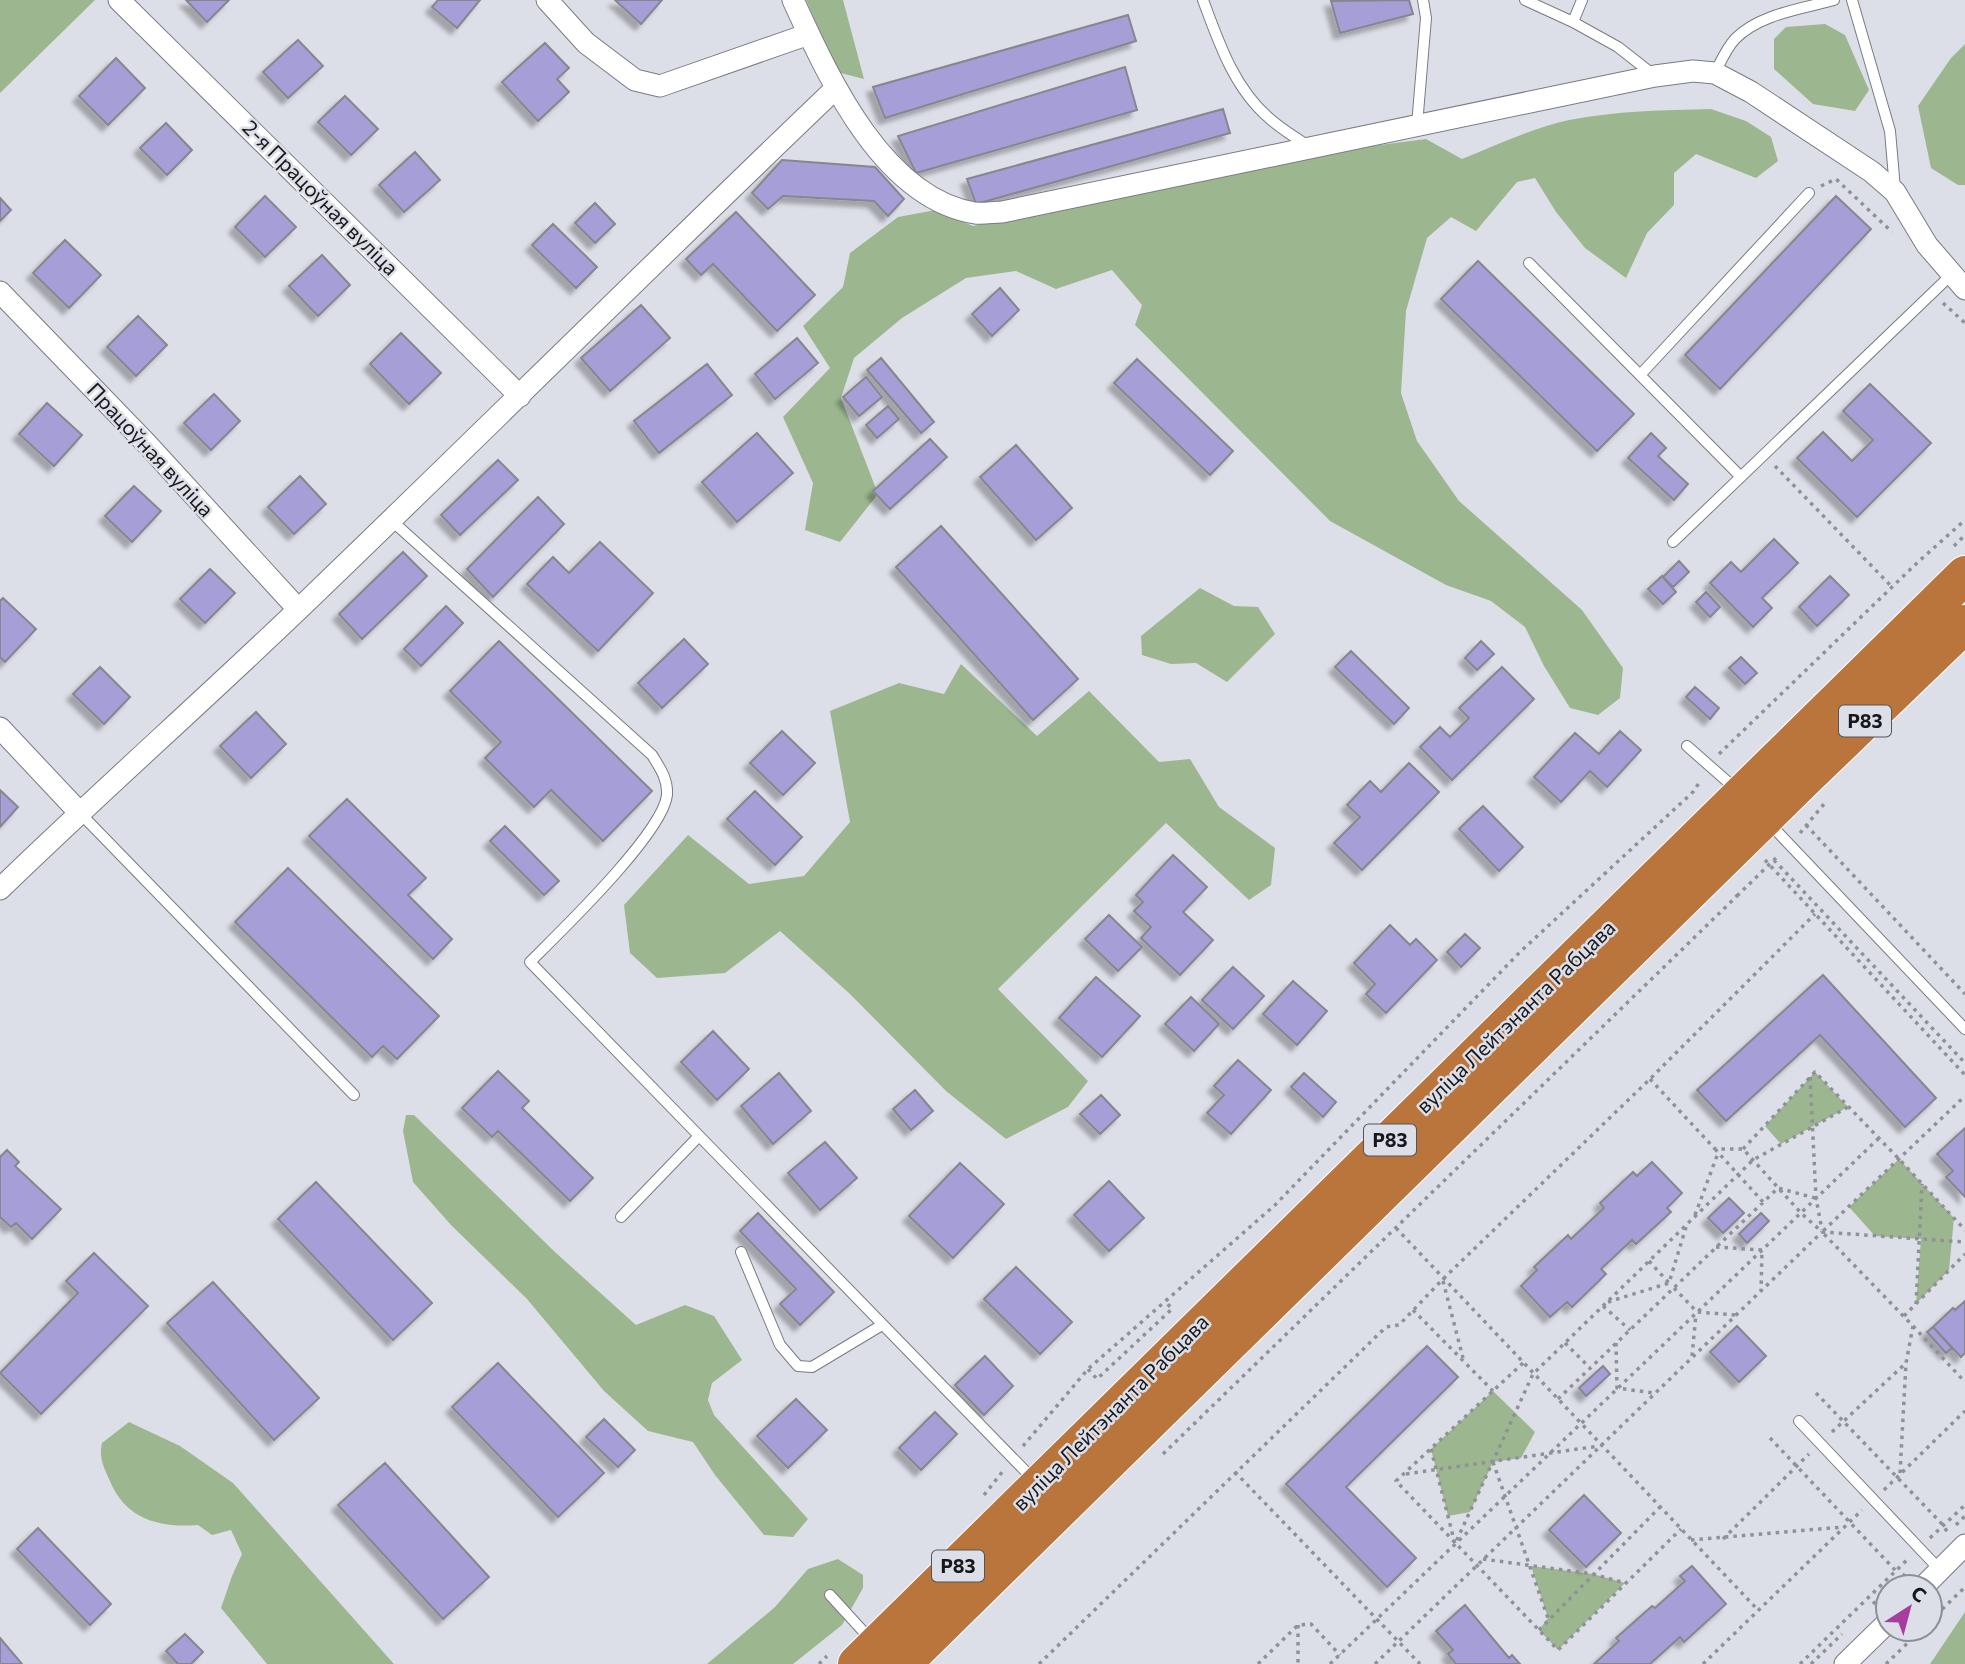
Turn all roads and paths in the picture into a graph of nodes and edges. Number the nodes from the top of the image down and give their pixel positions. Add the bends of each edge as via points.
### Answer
1 (119, 0) edge
2 (547, 0) edge
3 (793, 0) edge
4 (1203, 0) edge
5 (1423, 0) edge
6 (1525, 0) edge
7 (1582, 0) edge
8 (1834, 0) edge
9 (1852, 0) edge
10 (1573, 22) junction
11 (809, 34) junction
12 (1715, 73) junction
13 (1655, 76) junction
14 (835, 89) junction
15 (1417, 125) junction
16 (1310, 147) junction
17 (1895, 192) junction
18 (1809, 193) joint
19 (1897, 237) dead end
20 (1529, 263) dead end
21 (1958, 282) edge
22 (0, 292) edge
23 (1932, 293) junction
24 (1965, 323) edge
25 (1641, 374) junction
26 (520, 396) junction
27 (1764, 455) junction
28 (1741, 477) junction
29 (391, 520) junction
30 (1965, 520) edge
31 (1673, 542) dead end
32 (1965, 575) edge
33 (1892, 587) junction
34 (298, 610) junction
35 (1965, 624) edge
36 (0, 728) edge
37 (1687, 746) dead end
38 (1710, 766) junction
39 (1829, 798) dead end
40 (79, 812) junction
41 (1767, 815) junction
42 (1806, 826) junction
43 (1765, 860) dead end
44 (1774, 860) junction
45 (1769, 865) junction
46 (0, 889) edge
47 (1733, 892) dead end
48 (1737, 896) junction
49 (1815, 914) junction
50 (1965, 995) edge
51 (1965, 1029) edge
52 (1965, 1063) edge
53 (1965, 1075) edge
54 (1810, 1077) junction
55 (1650, 1079) junction
56 (354, 1095) dead end
57 (1965, 1096) edge
58 (1849, 1107) junction
59 (1812, 1127) junction
60 (699, 1136) junction
61 (1879, 1138) junction
62 (1743, 1149) junction
63 (1717, 1151) junction
64 (1899, 1158) junction
65 (1753, 1160) junction
66 (1738, 1175) junction
67 (1923, 1184) junction
68 (1778, 1188) junction
69 (1816, 1198) junction
70 (1763, 1202) junction
71 (1801, 1213) junction
72 (621, 1217) dead end
73 (1695, 1217) junction
74 (1391, 1224) dead end
75 (1686, 1225) junction
76 (1396, 1228) junction
77 (1965, 1230) edge
78 (1822, 1232) junction
79 (1921, 1239) junction
80 (1965, 1242) edge
81 (1232, 1245) dead end
82 (1716, 1247) junction
83 (1762, 1250) junction
84 (741, 1252) dead end
85 (1965, 1254) edge
86 (1649, 1261) junction
87 (1443, 1279) junction
88 (1669, 1283) junction
89 (1674, 1288) junction
90 (1761, 1291) junction
91 (1166, 1302) dead end
92 (1605, 1304) junction
93 (1916, 1304) junction
94 (1413, 1310) junction
95 (1696, 1312) junction
96 (1736, 1315) junction
97 (1903, 1316) junction
98 (882, 1325) junction
99 (1913, 1326) junction
100 (1630, 1330) junction
101 (1565, 1343) junction
102 (1616, 1343) junction
103 (1692, 1358) junction
104 (1463, 1360) junction
105 (1523, 1363) junction
106 (1590, 1368) junction
107 (1088, 1369) dead end
108 (1533, 1374) junction
109 (1965, 1382) edge
110 (1617, 1388) junction
111 (1493, 1391) junction
112 (1815, 1393) dead end
113 (1655, 1394) junction
114 (1558, 1399) junction
115 (1965, 1411) edge
116 (1799, 1421) dead end
117 (1580, 1423) junction
118 (1770, 1438) dead end
119 (1602, 1446) junction
120 (1431, 1449) junction
121 (1549, 1454) junction
122 (1158, 1458) dead end
123 (1493, 1462) junction
124 (1437, 1469) junction
125 (1235, 1472) junction
126 (1900, 1473) junction
127 (1404, 1474) junction
128 (1897, 1478) junction
129 (1038, 1485) junction
130 (1506, 1495) junction
131 (1873, 1500) junction
132 (1965, 1505) edge
133 (1660, 1507) junction
134 (1849, 1521) junction
135 (1943, 1525) junction
136 (1517, 1526) junction
137 (1844, 1527) junction
138 (1681, 1529) junction
139 (1948, 1533) dead end
140 (1692, 1540) junction
141 (1455, 1544) junction
142 (1965, 1545) edge
143 (1919, 1549) junction
144 (1483, 1559) junction
145 (1476, 1566) junction
146 (1531, 1566) junction
147 (1940, 1570) junction
148 (1896, 1571) junction
149 (1937, 1573) edge
150 (1593, 1574) junction
151 (1625, 1583) junction
152 (1965, 1587) edge
153 (830, 1595) dead end
154 (1944, 1607) edge
155 (1758, 1610) junction
156 (1548, 1618) junction
157 (1377, 1619) junction
158 (1298, 1625) junction
159 (1539, 1630) junction
160 (1874, 1636) edge
161 (1398, 1641) junction
162 (1908, 1643) edge
163 (1340, 1655) junction
164 (882, 1660) edge
165 (1039, 1664) edge
166 (1258, 1664) edge
167 (1298, 1664) edge
168 (1330, 1664) edge
169 (1374, 1664) edge
170 (1420, 1664) edge
171 (1703, 1664) edge
172 (1800, 1664) edge
173 (1845, 1664) edge
174 (1886, 1664) edge

1 - 26 street, 2-я Працоўная вуліца
2 - 11 street via 586,43 635,80 660,86
3 - 11 street
4 - 16 lane via 1223,57 1248,95 1269,118
5 - 15 lane via 1426,18
6 - 10 lane
7 - 10 lane
8 - 12 lane via 1746,29 1726,51
9 - 17 lane via 1890,131
10 - 13 lane via 1618,47
11 - 14 street
12 - 13 street
12 - 17 street via 1751,92
13 - 15 street
14 - 16 street via 866,134 914,184 956,208 977,213 1002,212
14 - 26 street
15 - 16 street
17 - 21 street via 1927,245
18 - 19 path via 1836,179
18 - 25 lane
20 - 25 lane
21 - 23 lane
22 - 34 street, Працоўная вуліца
23 - 24 path
23 - 27 lane
25 - 28 lane
26 - 29 street
27 - 28 lane
27 - 33 path
28 - 31 lane
29 - 34 street
29 - 60 lane via 652,755 664,774 667,795 649,831 608,882 530,962
30 - 33 path
32 - 41 highway, вуліца Лейтэнанта Рабцава / Р83
33 - 38 path
34 - 40 street
35 - 41 highway, вуліца Лейтэнанта Рабцава / Р83
36 - 40 street
37 - 38 lane
38 - 41 lane
38 - 81 path via 1693,792 1520,952
39 - 42 path
40 - 46 street
40 - 56 lane
41 - 42 path
41 - 42 path
41 - 44 path
41 - 51 lane
41 - 129 highway, вуліца Лейтэнанта Рабцава / Р83
41 - 164 highway, вуліца Лейтэнанта Рабцава / Р83
42 - 50 path
43 - 45 path
44 - 45 path
44 - 52 path
45 - 48 path
45 - 49 path
47 - 48 path
48 - 76 path
49 - 53 path
49 - 55 path
54 - 58 path via 1815,1072
54 - 59 path
54 - 62 path
55 - 63 path
55 - 87 path
57 - 64 path
58 - 59 path
58 - 61 path
59 - 65 path
59 - 69 path
60 - 72 lane
60 - 98 lane
61 - 64 path
61 - 69 path
62 - 63 path
62 - 65 path
63 - 66 path
63 - 73 path
64 - 67 path
64 - 78 path
65 - 66 path
65 - 68 path
66 - 70 path
66 - 73 path
67 - 77 path
67 - 79 path
68 - 69 path
68 - 70 path
68 - 71 path
69 - 71 path
69 - 78 path
70 - 82 path
71 - 78 path
71 - 83 path
73 - 75 path
74 - 76 path
75 - 86 path
75 - 88 path
76 - 87 path
76 - 122 path
78 - 79 path
78 - 90 path
78 - 97 path
79 - 80 path
79 - 93 path
82 - 83 path
82 - 89 path
83 - 90 path
83 - 95 path
84 - 98 lane via 780,1345 798,1366 812,1367
85 - 93 path
86 - 88 path
86 - 92 path
87 - 94 path
87 - 104 path
87 - 105 path
88 - 89 path
88 - 92 path
89 - 95 path
89 - 100 path
90 - 96 path
91 - 107 path via 1172,1309 1097,1379
92 - 100 path
92 - 101 path
93 - 97 path
94 - 104 path
94 - 125 path via 1399,1325 1387,1327
95 - 96 path
95 - 103 path
95 - 110 path
96 - 103 path
97 - 99 path
98 - 129 lane
99 - 109 path
99 - 126 path via 1906,1363
100 - 102 path
101 - 106 path
101 - 108 path
102 - 106 path
102 - 110 path
103 - 113 path
104 - 111 path
105 - 108 path
105 - 111 path
106 - 114 path
108 - 114 path
108 - 123 path
110 - 113 path
110 - 117 path
111 - 120 path
112 - 128 path
113 - 119 path
114 - 117 path
115 - 126 path
116 - 131 lane
117 - 119 path
117 - 121 path
118 - 134 path
119 - 121 path
119 - 133 path
119 - 136 path
120 - 124 path
120 - 127 path
121 - 123 path
121 - 130 path
123 - 124 path
123 - 130 path
123 - 141 path
124 - 127 path
124 - 141 path
125 - 157 path
125 - 165 path
126 - 128 path
127 - 141 path via 1396,1481
128 - 131 path
128 - 135 path
129 - 164 highway, вуліца Лейтэнанта Рабцава / Р83
130 - 136 path
130 - 141 path
131 - 134 path
131 - 143 lane
132 - 135 path
133 - 138 path
133 - 150 path
134 - 137 path
134 - 148 path
135 - 139 path
135 - 143 path
136 - 144 path
136 - 146 path
137 - 140 path
137 - 155 path
138 - 140 path
138 - 151 path
140 - 155 path
141 - 145 path
141 - 157 path
142 - 147 street
143 - 147 lane
143 - 148 path
144 - 145 path
144 - 146 path
145 - 159 path
145 - 161 path
146 - 150 path
146 - 156 path
147 - 149 street
148 - 172 path
150 - 151 path
150 - 156 path
151 - 159 path via 1558,1650
152 - 154 path
153 - 164 lane
155 - 171 path
156 - 159 path
157 - 161 path
157 - 163 path
158 - 163 path via 1311,1624
158 - 166 path
158 - 167 path
160 - 173 street
161 - 169 path
161 - 170 path
162 - 174 path
163 - 168 path

